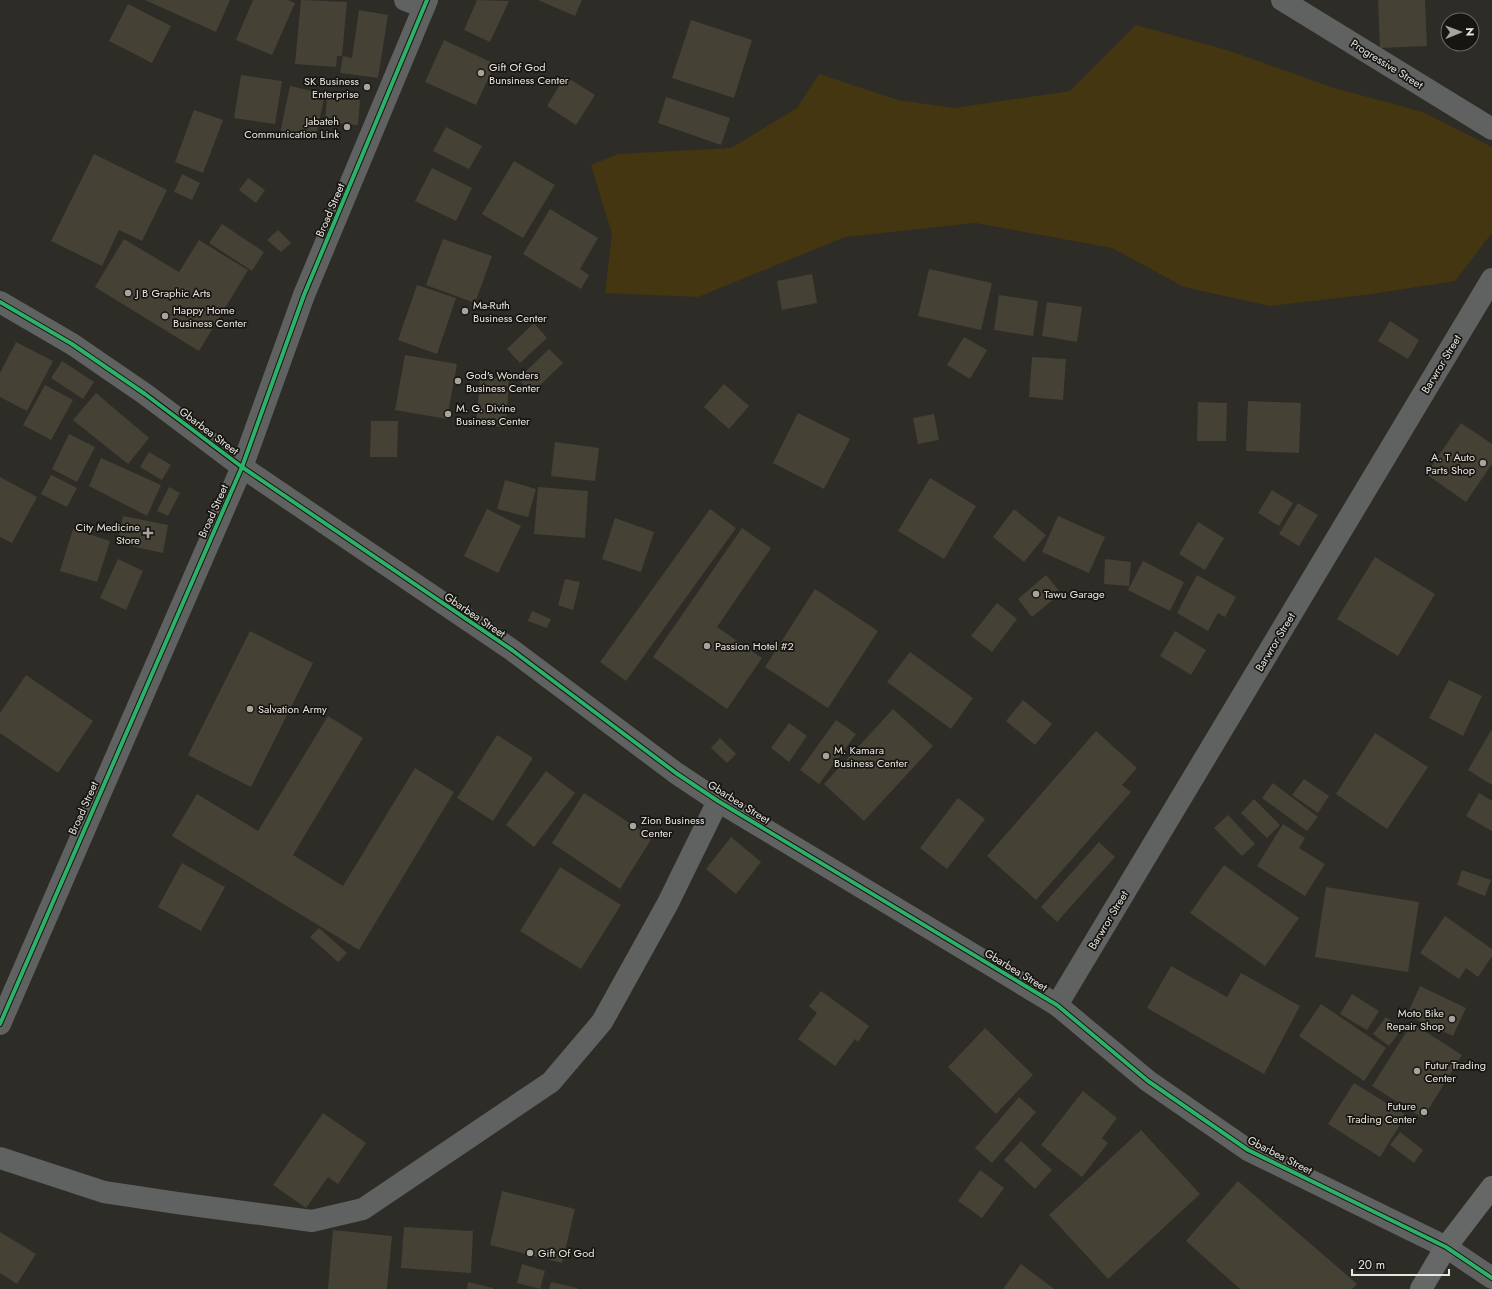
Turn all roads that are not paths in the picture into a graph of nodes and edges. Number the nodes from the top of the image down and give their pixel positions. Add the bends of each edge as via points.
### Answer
1 (1282, 0) edge
2 (419, 2) edge
3 (1492, 129) edge
4 (1492, 279) edge
5 (0, 302) edge
6 (242, 467) junction
7 (718, 801) junction
8 (8, 988) edge
9 (1057, 1005) junction
10 (0, 1024) edge
11 (0, 1158) edge
12 (1492, 1187) edge
13 (1446, 1247) junction
14 (1492, 1278) edge
15 (1421, 1289) edge

1 - 3 street, Progressive Street
2 - 6 street, Broad Street via 304,294
4 - 9 street, Barwror Street
5 - 6 street, Gbarbea Street via 72,344 145,394
6 - 7 street, Gbarbea Street via 512,650 676,774
6 - 8 street, Broad Street
7 - 9 street, Gbarbea Street
7 - 11 street via 668,903 602,1022 552,1082 363,1209 312,1221 170,1202 104,1192
8 - 10 street, Broad Street
9 - 13 street, Gbarbea Street via 1148,1081 1248,1150
12 - 13 highway
13 - 14 street, Gbarbea Street
13 - 15 highway

